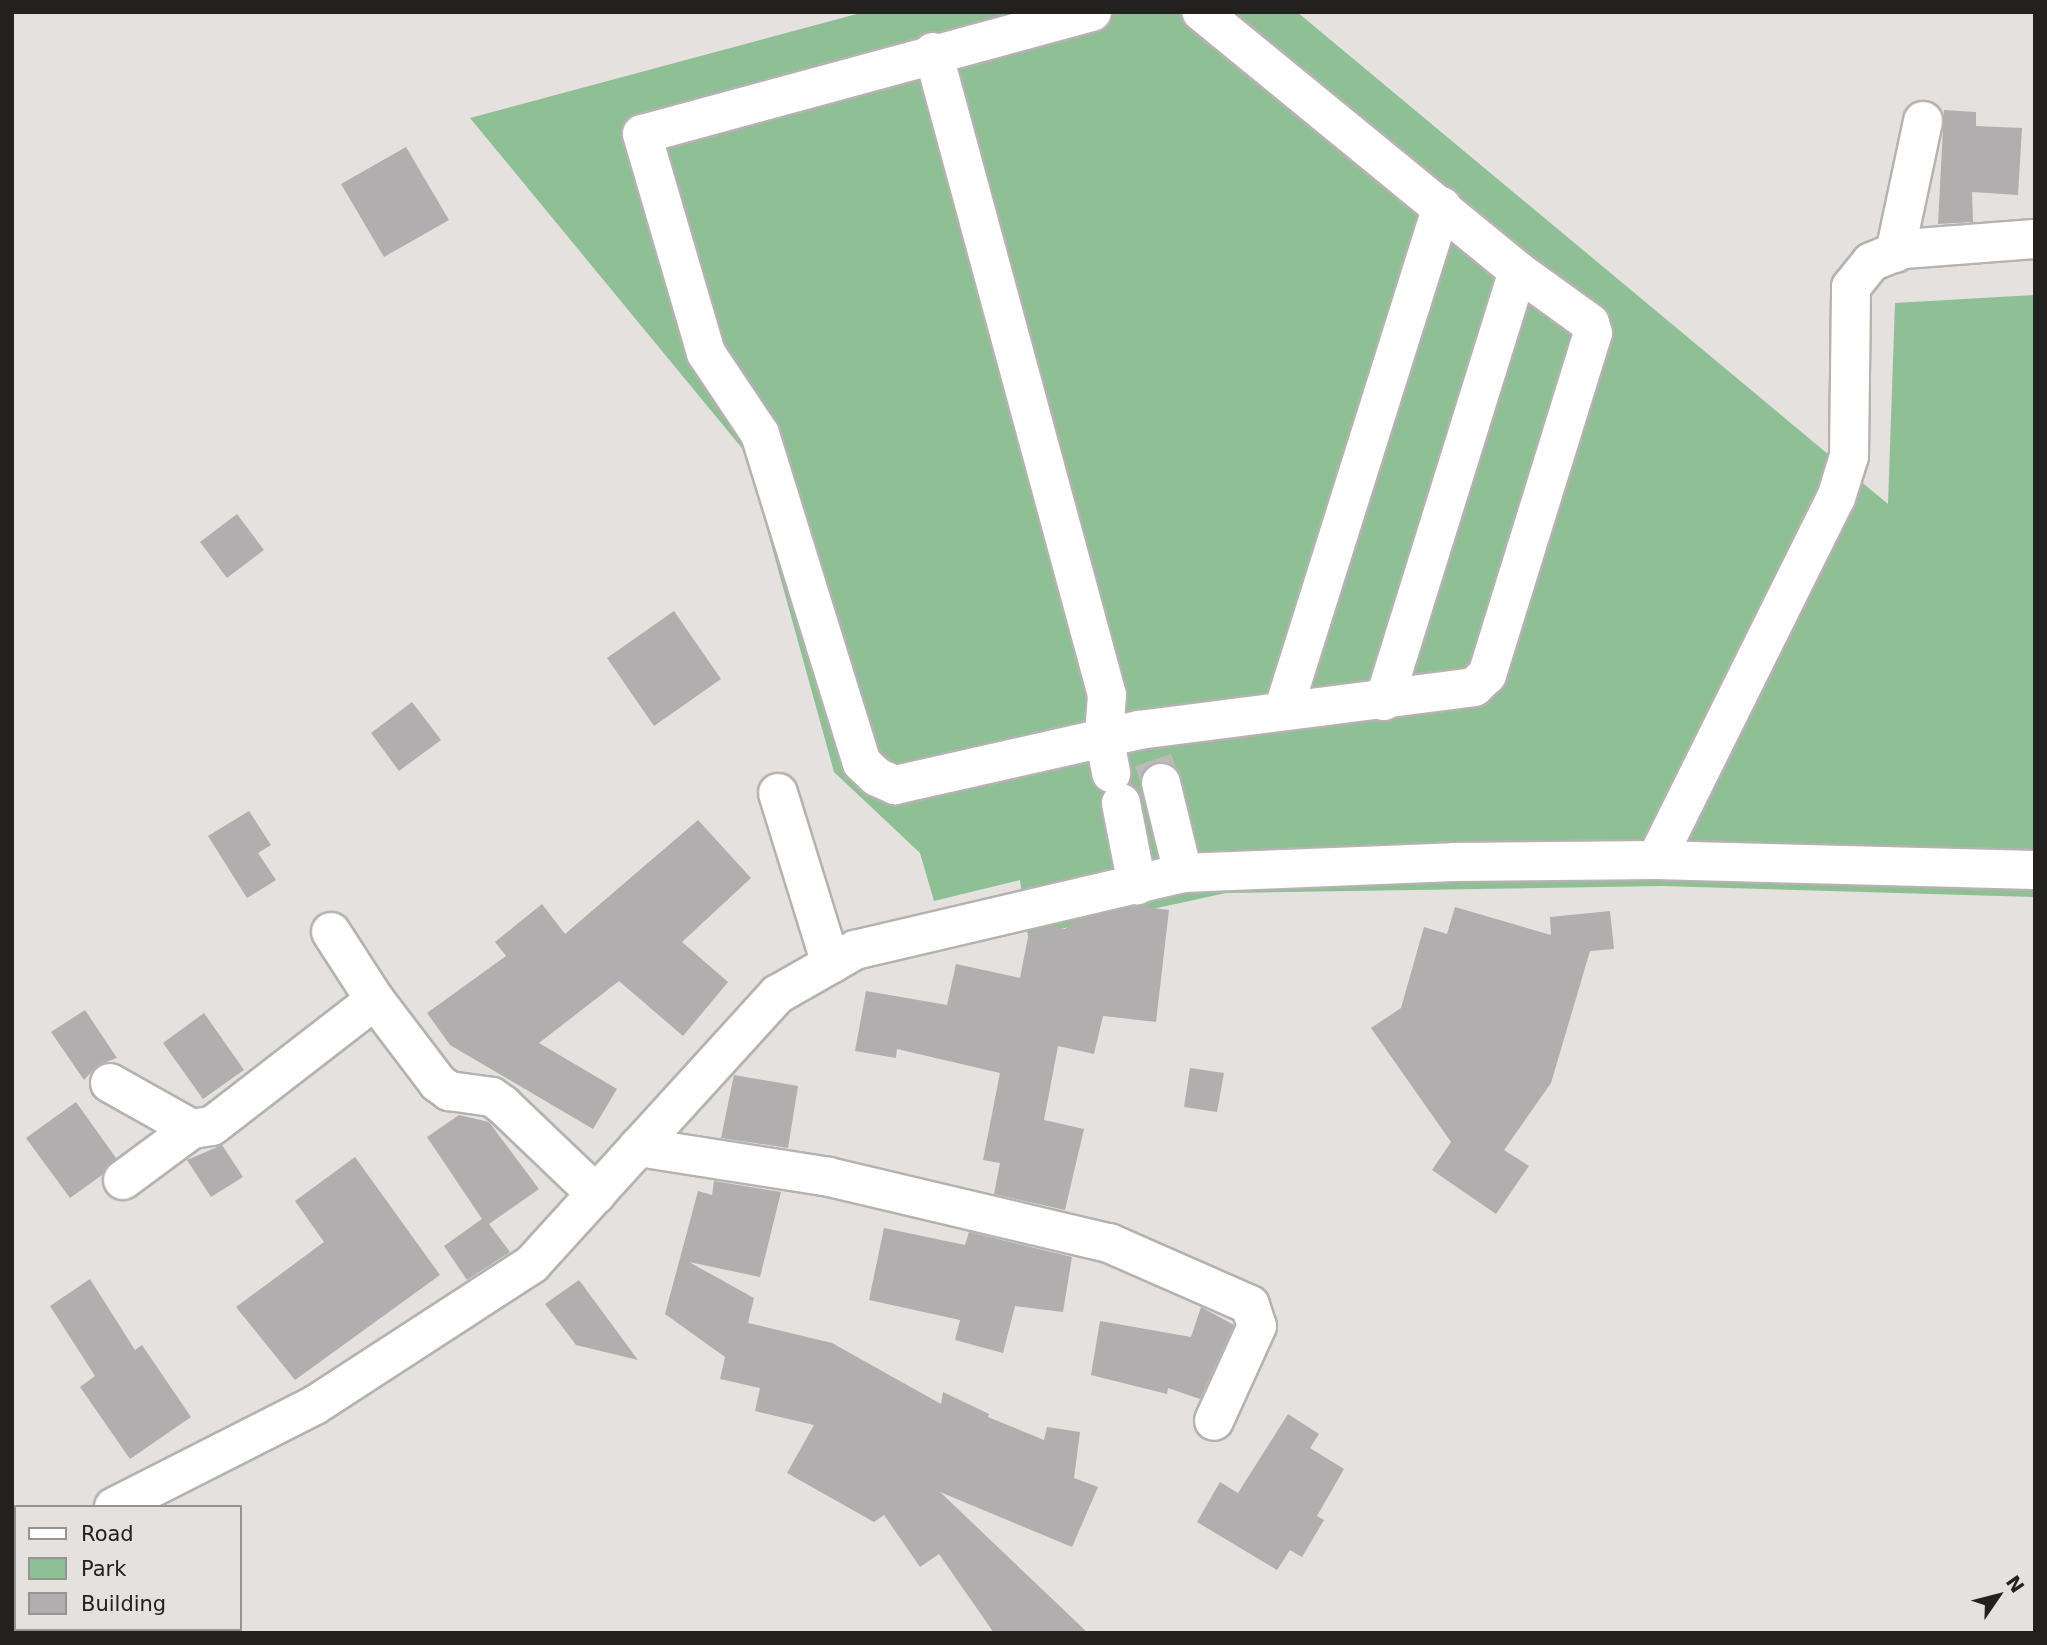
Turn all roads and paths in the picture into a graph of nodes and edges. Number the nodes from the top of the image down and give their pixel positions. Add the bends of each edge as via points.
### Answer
1 (1092, 12) edge
2 (1201, 12) edge
3 (933, 52) junction
4 (1923, 121) dead end
5 (1441, 206) junction
6 (2035, 239) edge
7 (1895, 253) junction
8 (1518, 271) junction
9 (1384, 701) junction
10 (1284, 708) junction
11 (1131, 764) junction
12 (778, 793) dead end
13 (1656, 860) junction
14 (2035, 870) edge
15 (1183, 873) junction
16 (1137, 885) junction
17 (331, 933) dead end
18 (831, 964) junction
19 (375, 1000) junction
20 (110, 1083) dead end
21 (192, 1129) junction
22 (638, 1147) junction
23 (122, 1180) dead end
24 (596, 1194) junction
25 (1214, 1421) dead end
26 (118, 1505) edge

1 - 3 street
2 - 5 street
3 - 11 street via 1107,695
3 - 11 street via 649,129 642,134 641,143 706,353 760,434 862,763 895,785
4 - 7 street
5 - 8 street
5 - 10 street
6 - 7 street
7 - 13 street via 1871,262 1851,288 1849,456 1836,498
8 - 9 street
8 - 9 street via 1583,315 1593,333 1491,662 1483,682 1474,687
9 - 10 street
10 - 11 street
11 - 15 street
11 - 16 street
12 - 18 street
13 - 14 street
13 - 15 street via 1454,862
15 - 16 street
16 - 18 street via 855,950
17 - 19 street
18 - 22 street via 778,994
19 - 21 street via 212,1126
19 - 24 street via 438,1083 449,1091 492,1097
20 - 21 street
21 - 23 street
22 - 24 street
22 - 25 street via 829,1177 1109,1242 1251,1305 1258,1326
24 - 26 street via 532,1264 452,1320 315,1405

